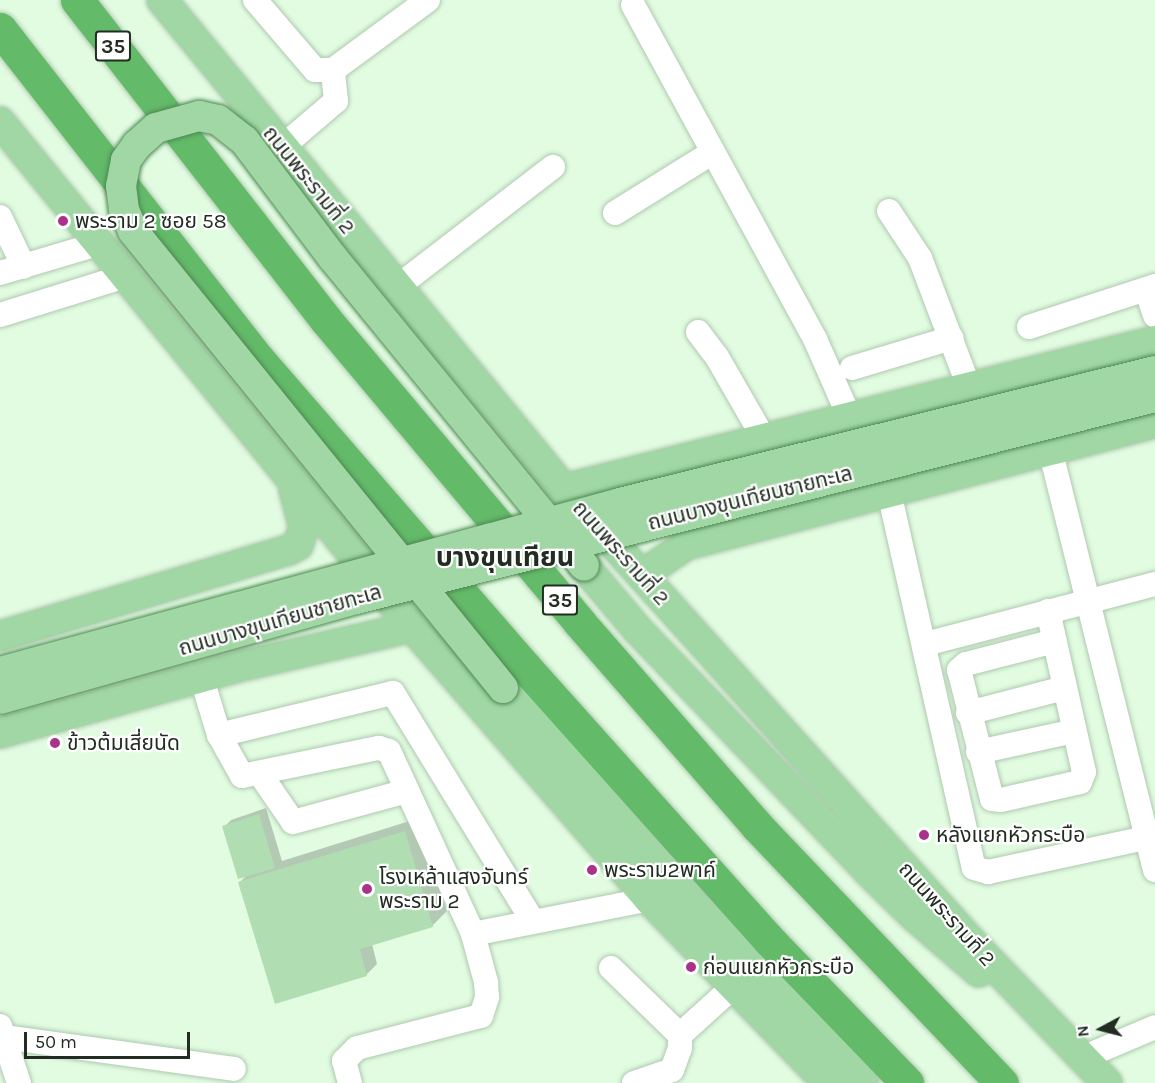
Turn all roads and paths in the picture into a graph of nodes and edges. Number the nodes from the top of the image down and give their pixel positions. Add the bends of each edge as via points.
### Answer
1 (77, 0) edge
2 (162, 0) edge
3 (255, 0) edge
4 (428, 0) edge
5 (633, 5) dead end
6 (0, 29) edge
7 (333, 70) junction
8 (0, 122) edge
9 (282, 147) junction
10 (713, 153) junction
11 (553, 167) dead end
12 (889, 211) dead end
13 (615, 213) dead end
14 (0, 218) edge
15 (97, 244) junction
16 (24, 267) junction
17 (0, 273) edge
18 (122, 277) junction
19 (397, 287) junction
20 (1150, 288) edge
21 (0, 315) edge
22 (1155, 315) edge
23 (1029, 327) dead end
24 (698, 332) dead end
25 (952, 338) junction
26 (1155, 341) edge
27 (852, 368) dead end
28 (1155, 371) edge
29 (969, 387) junction
30 (1155, 397) edge
31 (849, 416) junction
32 (1155, 423) edge
33 (775, 434) junction
34 (1050, 450) junction
35 (293, 486) junction
36 (564, 489) junction
37 (889, 492) junction
38 (805, 512) junction
39 (205, 573) junction
40 (642, 575) junction
41 (1155, 584) edge
42 (1088, 602) junction
43 (1048, 611) junction
44 (412, 627) junction
45 (0, 636) edge
46 (1054, 641) junction
47 (925, 644) junction
48 (246, 665) junction
49 (0, 672) edge
50 (202, 679) junction
51 (1065, 688) junction
52 (0, 699) edge
53 (968, 713) junction
54 (1074, 730) junction
55 (0, 733) edge
56 (219, 735) junction
57 (978, 752) junction
58 (260, 774) junction
59 (407, 791) junction
60 (1151, 837) edge
61 (1155, 870) edge
62 (649, 898) junction
63 (532, 920) junction
64 (472, 934) junction
65 (611, 968) dead end
66 (733, 987) junction
67 (1039, 1014) junction
68 (1155, 1028) edge
69 (2, 1031) edge
70 (680, 1035) junction
71 (1082, 1058) junction
72 (234, 1069) dead end
73 (20, 1083) edge
74 (350, 1083) edge
75 (634, 1083) edge
76 (828, 1083) edge
77 (864, 1083) edge
78 (907, 1083) edge
79 (1002, 1083) edge
80 (1107, 1083) edge

1 - 79 highway, 35 via 326,320 579,623 757,826
2 - 9 main road, ถนนพระรามที่ 2
3 - 7 street via 315,70
4 - 7 street
5 - 10 street
6 - 78 highway via 258,359 769,940
7 - 9 street via 336,101
8 - 15 main road
9 - 19 main road, ถนนพระรามที่ 2
10 - 13 street
10 - 31 street via 815,339
11 - 19 street
12 - 25 street via 920,258
14 - 16 street
15 - 16 street
15 - 18 main road
16 - 17 street
18 - 21 street
18 - 35 main road
19 - 36 main road, ถนนพระรามที่ 2
20 - 22 street
20 - 23 street
24 - 33 street
25 - 27 street
25 - 29 street
26 - 29 main road
28 - 49 main road, ถนนบางขุนเทียนชายทะเล, bridge via 620,503
29 - 31 main road
30 - 52 main road, ถนนบางขุนเทียนชายทะเล, bridge via 356,599
31 - 33 main road
32 - 34 main road, ถนนบางขุนเทียนชายทะเล
33 - 36 main road
33 - 38 main road via 767,481 783,502
34 - 37 main road, ถนนบางขุนเทียนชายทะเล
34 - 42 street
35 - 39 main road via 304,527 298,545
35 - 44 main road
36 - 40 main road, ถนนพระรามที่ 2
37 - 38 main road, ถนนบางขุนเทียนชายทะเล
37 - 47 street
38 - 40 main road, ถนนบางขุนเทียนชายทะเล via 686,545
39 - 45 main road
39 - 48 main road
40 - 67 main road, ถนนพระรามที่ 2
41 - 42 street
42 - 43 street
42 - 60 street
43 - 46 street
43 - 47 street
44 - 48 main road
44 - 62 main road
46 - 51 street
46 - 53 street via 966,664 959,670
47 - 60 street via 974,868 988,872
48 - 50 main road
50 - 55 main road
50 - 56 street
51 - 53 street
51 - 54 street
53 - 57 street
54 - 57 street
54 - 57 street via 1084,772 1080,782 1059,787 992,799
56 - 58 street via 242,776
56 - 63 street via 393,693
58 - 59 street via 385,748
58 - 59 street via 293,822
59 - 64 street
60 - 61 street
62 - 63 street
62 - 66 main road
63 - 64 street
64 - 74 street via 486,982 487,997 481,1016 357,1048 344,1061
65 - 70 street
66 - 70 street
66 - 76 main road
67 - 71 main road, ถนนพระรามที่ 2
67 - 77 main road, bridge via 946,946 907,910 638,628 333,258 244,140 218,120 199,116 156,128 126,160 121,186 124,210 133,231 503,688 674,884
68 - 71 street
69 - 72 street
69 - 73 street
70 - 75 street via 672,1070
71 - 80 main road, ถนนพระรามที่ 2

